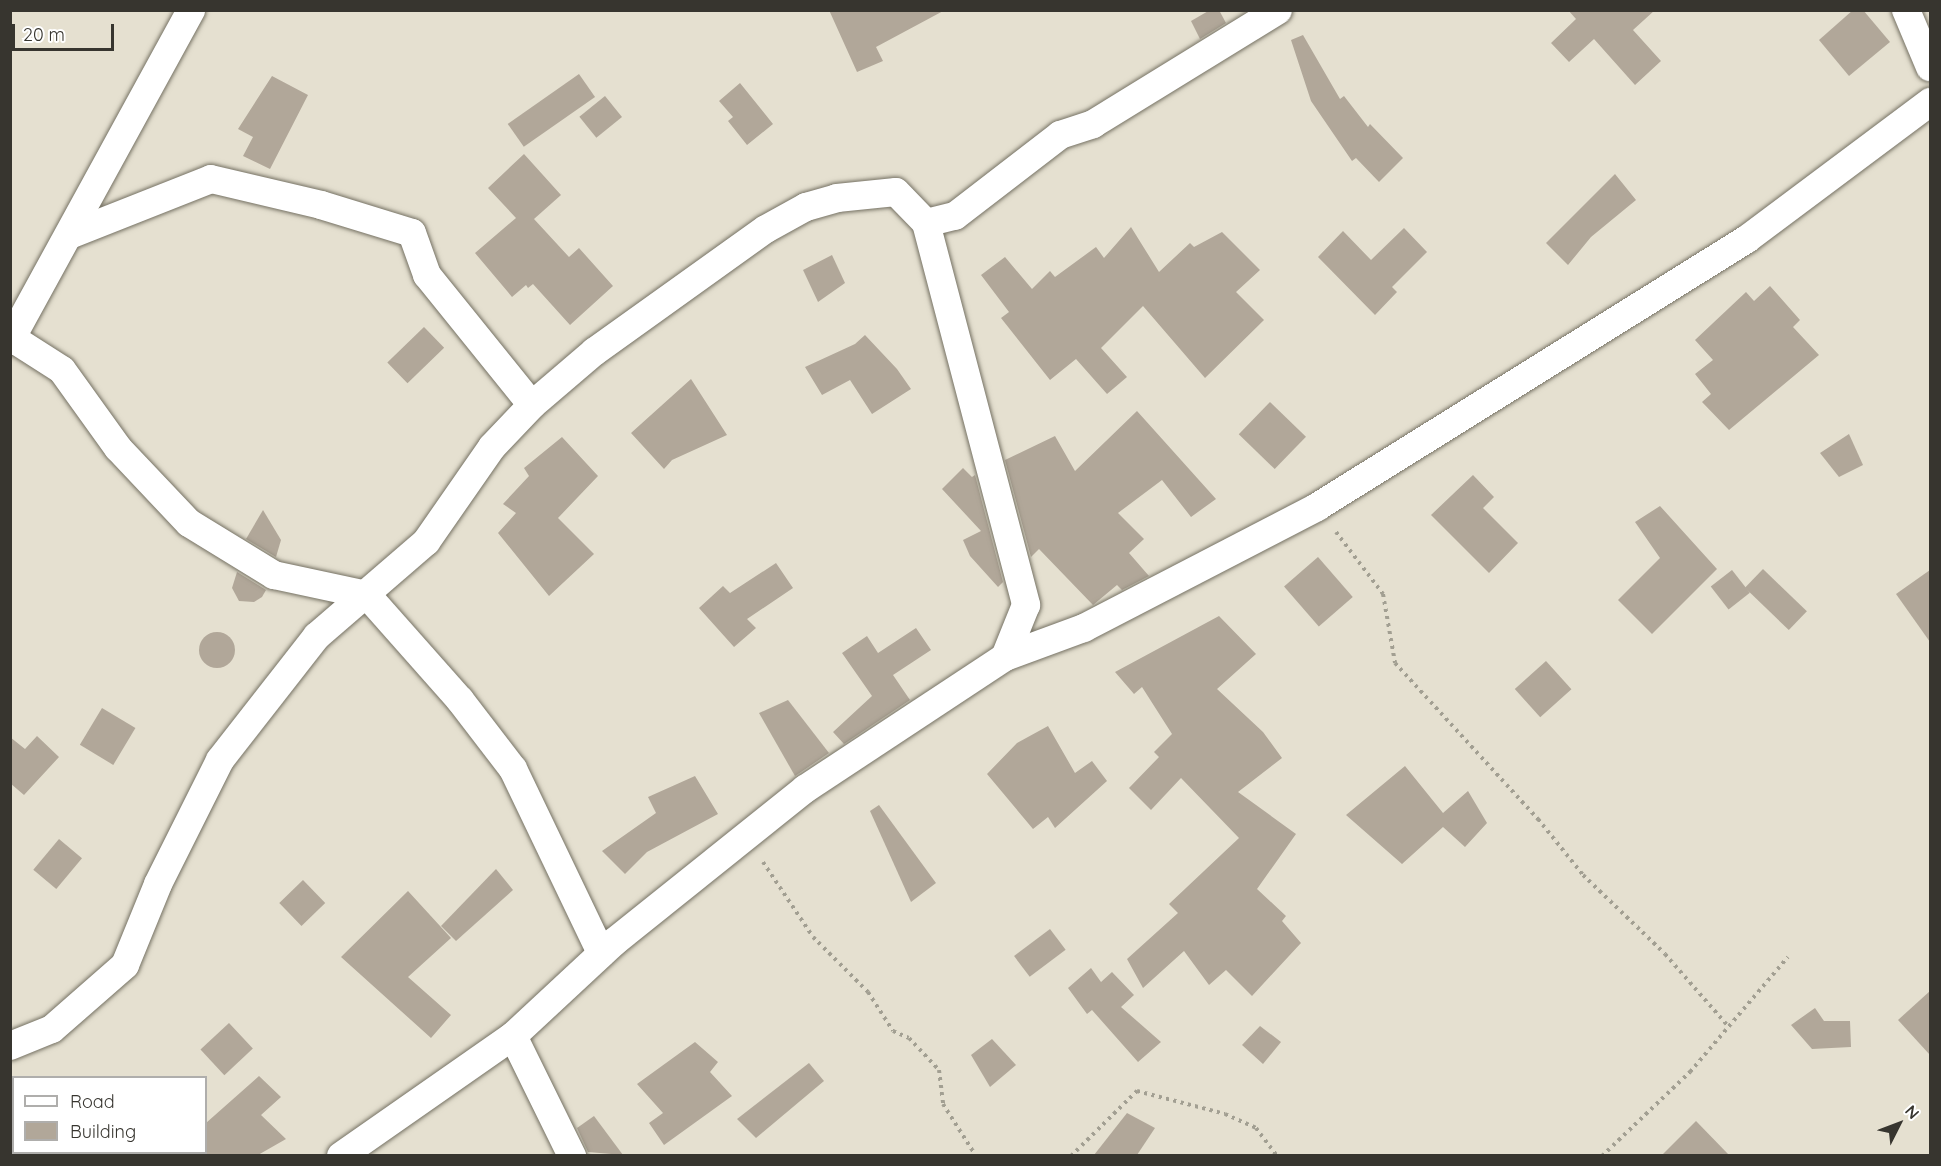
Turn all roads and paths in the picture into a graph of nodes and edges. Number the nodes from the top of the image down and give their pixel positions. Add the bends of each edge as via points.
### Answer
1 (191, 10) edge
2 (1278, 10) edge
3 (1906, 10) edge
4 (1930, 67) edge
5 (1930, 102) edge
6 (926, 223) junction
7 (72, 234) junction
8 (11, 340) edge
9 (532, 405) junction
10 (1317, 507) junction
11 (367, 595) junction
12 (1005, 657) junction
13 (745, 834) junction
14 (601, 953) junction
15 (1788, 957) dead end
16 (1728, 1026) junction
17 (513, 1036) junction
18 (10, 1046) edge
19 (341, 1155) edge
20 (572, 1155) edge
21 (976, 1155) edge
22 (1071, 1155) edge
23 (1277, 1155) edge
24 (1602, 1155) edge

1 - 7 street
2 - 6 street via 1092,124 1060,135 955,216
3 - 4 street
5 - 10 street via 1747,239
6 - 9 street via 896,192 837,198 806,207 766,229 594,352
6 - 12 street via 1026,605
7 - 8 street
7 - 9 street via 211,179 321,205 412,233 427,275
8 - 11 street via 62,370 118,448 189,523 274,575
9 - 11 street via 492,447 426,542
10 - 12 street via 1084,628
10 - 16 path via 1383,594 1395,663 1539,819 1583,875 1665,954
11 - 14 street via 460,700 513,769
11 - 18 street via 317,636 220,760 158,884 125,965 52,1029
12 - 13 street via 805,789
13 - 14 street
13 - 21 path via 813,937 868,992 893,1031 909,1038 939,1070 942,1104
14 - 17 street
15 - 16 path
16 - 24 path via 1690,1072
17 - 19 street
17 - 20 street
22 - 23 path via 1137,1091 1236,1118 1257,1128

